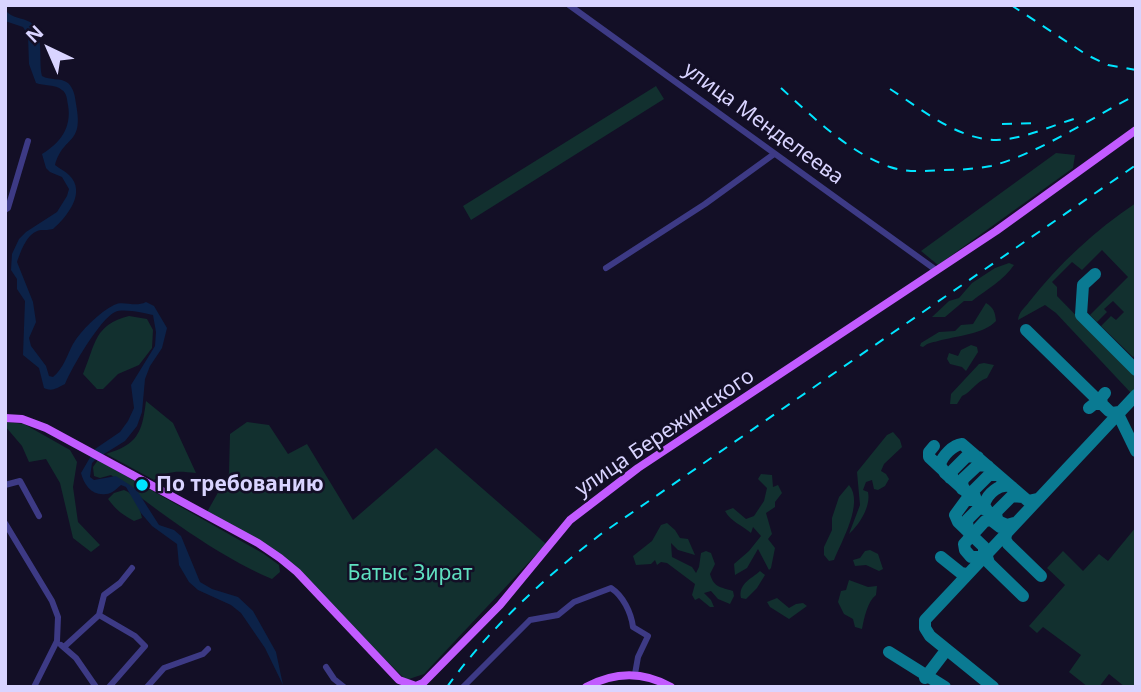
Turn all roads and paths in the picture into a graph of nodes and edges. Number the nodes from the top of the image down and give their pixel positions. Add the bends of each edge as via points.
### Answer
1 (569, 5) edge
2 (1136, 130) edge
3 (28, 141) dead end
4 (774, 155) junction
5 (5, 210) edge
6 (606, 268) dead end
7 (936, 270) junction
8 (5, 418) edge
9 (5, 485) edge
10 (39, 516) dead end
11 (5, 523) edge
12 (15, 540) junction
13 (5, 542) edge
14 (132, 568) dead end
15 (99, 615) junction
16 (57, 641) junction
17 (64, 648) junction
18 (208, 649) dead end
19 (326, 667) dead end
20 (635, 674) junction
21 (416, 686) edge
22 (34, 687) edge
23 (96, 687) edge
24 (109, 687) edge
25 (147, 687) edge
26 (344, 687) edge
27 (463, 687) edge
28 (586, 687) edge
29 (671, 687) edge

1 - 4 street, улица Менделеева
2 - 7 main road, улица Бережинского
3 - 5 street
4 - 6 street
4 - 7 street, улица Менделеева
7 - 21 main road, улица Бережинского via 588,504 500,605
8 - 21 main road, улица Бережинского via 46,428 258,543 296,572 399,680
9 - 10 street via 20,481
11 - 12 street
12 - 13 street
12 - 16 street via 52,601 58,617
14 - 15 street via 104,595
15 - 17 street
15 - 24 street via 145,646
16 - 17 street
16 - 22 street
17 - 23 street
18 - 25 street via 164,668
19 - 26 street
20 - 27 street via 648,636 633,627 632,617 611,588 574,601 558,615 530,620
20 - 28 main road via 613,676
20 - 29 main road

